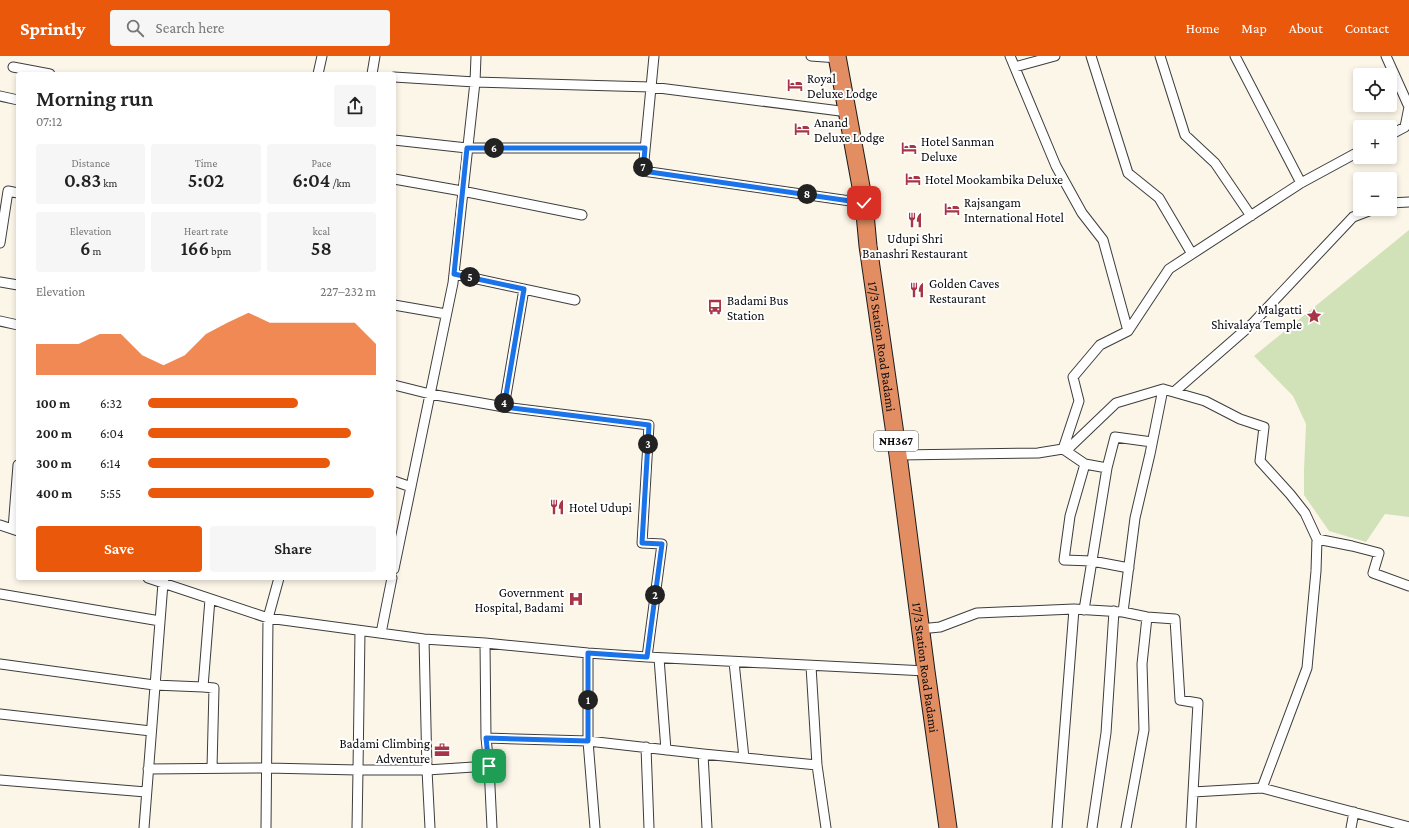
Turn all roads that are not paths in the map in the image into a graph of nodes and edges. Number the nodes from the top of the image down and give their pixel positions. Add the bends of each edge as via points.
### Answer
1 (322, 56) edge
2 (375, 56) edge
3 (476, 56) edge
4 (654, 56) edge
5 (811, 56) edge
6 (1010, 56) edge
7 (1055, 56) edge
8 (1091, 56) edge
9 (1160, 56) edge
10 (1235, 56) edge
11 (1386, 56) edge
12 (837, 57) edge
13 (12, 67) dead end
14 (1015, 67) junction
15 (39, 72) edge
16 (318, 72) edge
17 (372, 72) edge
18 (396, 77) edge
19 (475, 82) junction
20 (651, 87) junction
21 (0, 96) edge
22 (16, 100) edge
23 (848, 112) junction
24 (1397, 131) edge
25 (396, 140) edge
26 (467, 148) junction
27 (645, 148) junction
28 (1353, 155) edge
29 (396, 179) edge
30 (1301, 183) junction
31 (4, 188) edge
32 (462, 191) junction
33 (16, 192) edge
34 (1409, 202) edge
35 (864, 203) junction
36 (1397, 203) edge
37 (582, 215) dead end
38 (1251, 216) junction
39 (1356, 216) edge
40 (0, 243) edge
41 (1192, 254) junction
42 (454, 274) junction
43 (0, 282) edge
44 (16, 285) edge
45 (524, 289) junction
46 (575, 300) dead end
47 (396, 305) edge
48 (446, 314) junction
49 (0, 321) edge
50 (16, 325) edge
51 (1128, 331) junction
52 (396, 386) edge
53 (1163, 388) junction
54 (1174, 392) junction
55 (430, 394) junction
56 (504, 407) junction
57 (1152, 442) junction
58 (1063, 449) junction
59 (898, 455) junction
60 (1085, 464) junction
61 (1107, 468) junction
62 (396, 482) edge
63 (411, 487) junction
64 (16, 508) edge
65 (0, 525) edge
66 (15, 530) edge
67 (1317, 539) junction
68 (396, 558) edge
69 (1092, 561) junction
70 (1128, 568) junction
71 (279, 580) edge
72 (392, 580) edge
73 (164, 581) edge
74 (1409, 586) edge
75 (0, 594) edge
76 (210, 599) junction
77 (1074, 609) junction
78 (1084, 610) junction
79 (1118, 611) junction
80 (1147, 617) junction
81 (268, 618) junction
82 (160, 621) junction
83 (920, 629) junction
84 (360, 630) junction
85 (381, 633) junction
86 (424, 639) junction
87 (485, 642) junction
88 (588, 653) junction
89 (647, 657) junction
90 (659, 658) junction
91 (734, 662) junction
92 (0, 664) edge
93 (811, 666) junction
94 (926, 671) junction
95 (154, 685) junction
96 (203, 687) junction
97 (0, 714) edge
98 (151, 731) junction
99 (486, 738) junction
100 (588, 741) junction
101 (646, 748) junction
102 (666, 750) junction
103 (703, 754) junction
104 (744, 758) junction
105 (817, 765) junction
106 (489, 766) junction
107 (212, 768) junction
108 (266, 768) junction
109 (148, 769) junction
110 (358, 770) junction
111 (427, 770) junction
112 (0, 780) edge
113 (1262, 788) junction
114 (146, 792) junction
115 (1193, 792) junction
116 (1354, 812) junction
117 (1409, 826) edge
118 (144, 828) edge
119 (266, 828) edge
120 (357, 828) edge
121 (430, 828) edge
122 (492, 828) edge
123 (595, 828) edge
124 (650, 828) edge
125 (707, 828) edge
126 (826, 828) edge
127 (948, 828) edge
128 (1057, 828) edge
129 (1092, 828) edge
130 (1126, 828) edge
131 (1191, 828) edge
132 (1352, 828) edge

1 - 16 street
2 - 17 street
3 - 19 street
4 - 20 street
5 - 12 street
6 - 14 street
7 - 14 street
8 - 41 street via 1128,173 1159,198
9 - 38 street via 1185,135 1215,163
10 - 30 street
11 - 24 street via 1409,107 1405,127
12 - 23 highway, 17/3 Station Road Badami / NH367
13 - 15 street
14 - 51 street via 1056,166 1082,213 1103,240
18 - 19 street
19 - 20 street
19 - 26 street
20 - 23 street
20 - 27 street
21 - 22 street
23 - 35 highway, 17/3 Station Road Badami / NH367
25 - 26 street
26 - 27 street
26 - 32 street
27 - 35 street via 643,171
28 - 30 street
29 - 32 street
30 - 38 street
31 - 33 street
31 - 40 street
32 - 37 street
32 - 42 street
34 - 36 street
35 - 59 highway, 17/3 Station Road Badami / NH367
38 - 41 street
39 - 54 street via 1252,324
41 - 51 street via 1169,269
42 - 45 street
42 - 48 street
43 - 44 street
45 - 46 street
45 - 56 street
47 - 48 street
48 - 55 street
49 - 50 street
51 - 58 street via 1100,345 1073,377 1079,401
52 - 55 street
53 - 54 street
53 - 57 street
53 - 58 street via 1116,403 1069,448
54 - 67 street via 1205,400 1240,419 1264,427 1260,461 1305,513
55 - 56 street
55 - 63 street
56 - 89 street via 649,425 642,543 662,544
57 - 61 street via 1115,437
57 - 70 street via 1135,518
58 - 59 street via 1038,453
58 - 60 street
59 - 83 highway, 17/3 Station Road Badami / NH367
60 - 61 street
60 - 69 street via 1070,516 1064,560
61 - 69 street
62 - 63 street
63 - 68 street
64 - 66 street
65 - 66 street
67 - 74 street via 1379,553 1373,573
67 - 113 street via 1308,668
69 - 70 street
69 - 78 street
70 - 79 street
71 - 81 street
72 - 85 street
73 - 76 street
73 - 82 street
75 - 82 street
76 - 81 street
76 - 96 street
77 - 78 street
77 - 83 street via 977,613 940,627
77 - 128 street
78 - 79 street
79 - 80 street
79 - 129 street via 1106,733
80 - 115 street via 1175,618 1180,700 1198,703
80 - 130 street via 1142,664 1144,730
81 - 84 street
81 - 108 street
82 - 95 street
83 - 94 highway, 17/3 Station Road Badami / NH367
84 - 85 street
84 - 110 street
85 - 86 street
86 - 87 street
86 - 111 street
87 - 88 street
87 - 99 street
88 - 89 street
88 - 100 street
89 - 90 street
90 - 91 street
90 - 102 street
91 - 93 street
91 - 104 street
92 - 95 street
93 - 94 street
93 - 105 street
94 - 127 highway, 17/3 Station Road Badami / NH367
95 - 96 street
95 - 98 street
96 - 107 street via 214,688
97 - 98 street
98 - 109 street
99 - 100 street
99 - 106 street
100 - 101 street
100 - 123 street
101 - 102 street
101 - 124 street
102 - 103 street
103 - 104 street
103 - 125 street
104 - 105 street
105 - 126 street
106 - 111 street
106 - 122 street
107 - 108 street
107 - 109 street
108 - 110 street
108 - 119 street
109 - 114 street
110 - 111 street
110 - 120 street
111 - 121 street
112 - 114 street
113 - 115 street
113 - 116 street
114 - 118 street
115 - 131 street
116 - 117 street
116 - 132 street

